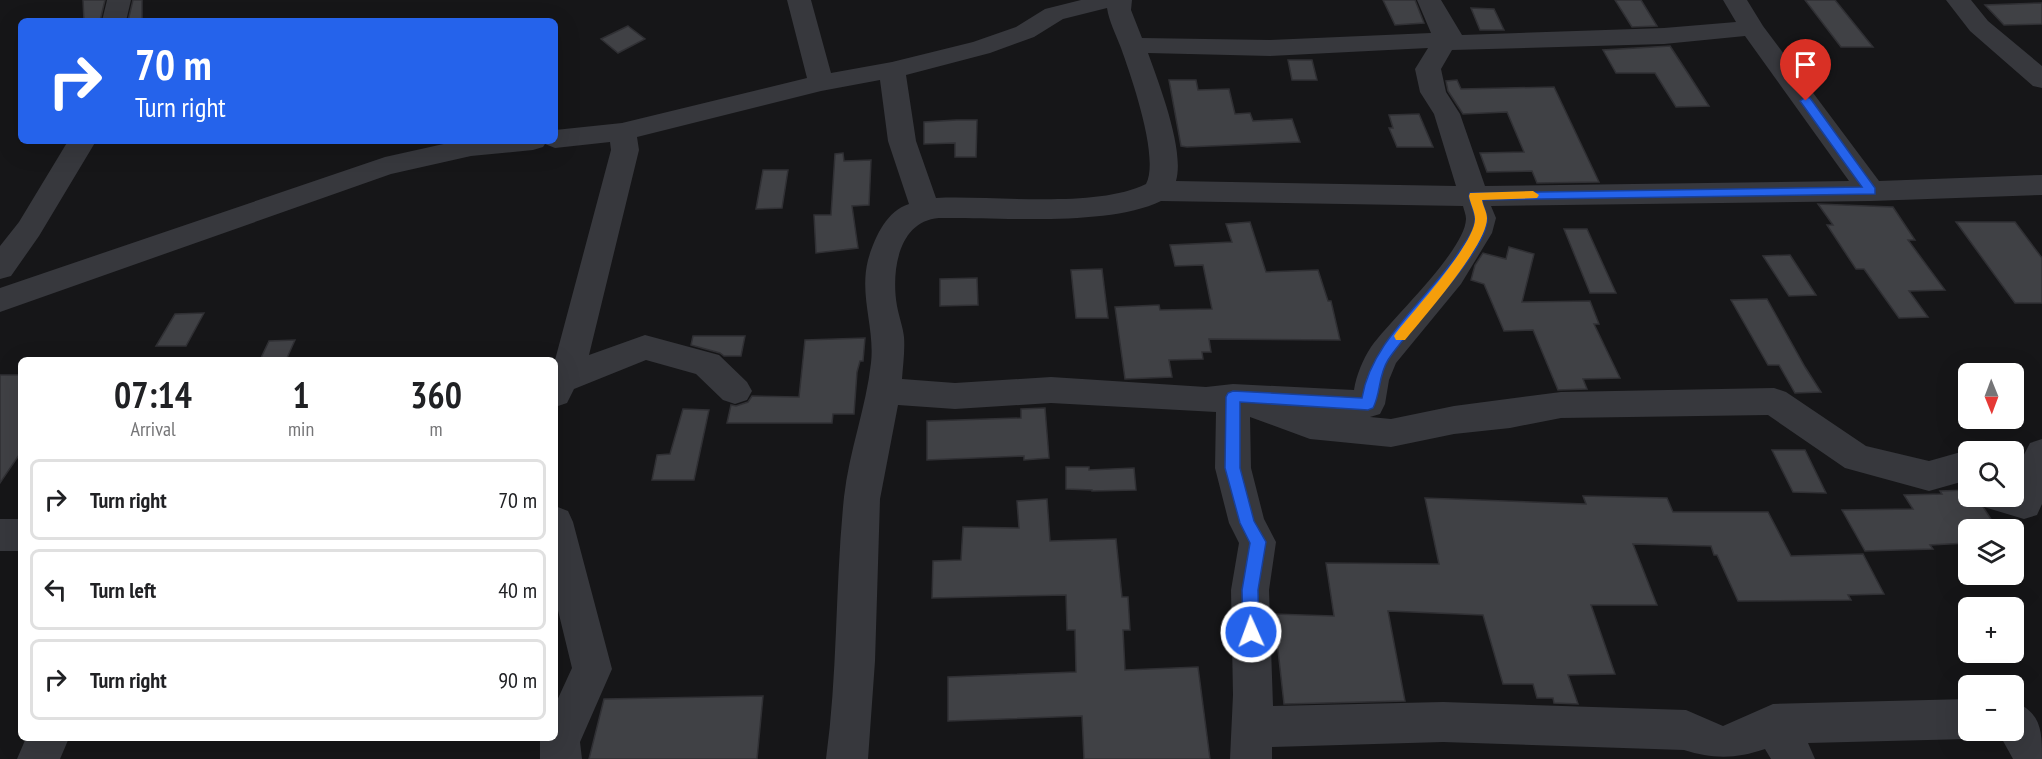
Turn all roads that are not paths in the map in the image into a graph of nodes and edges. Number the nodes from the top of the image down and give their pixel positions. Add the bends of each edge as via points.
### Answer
1 (119, 0) edge
2 (799, 0) edge
3 (1110, 0) edge
4 (1120, 0) edge
5 (1430, 0) edge
6 (1735, 0) edge
7 (1958, 0) edge
8 (1044, 7) edge
9 (115, 18) edge
10 (1752, 28) junction
11 (1446, 40) junction
12 (1134, 45) junction
13 (892, 70) junction
14 (2042, 80) edge
15 (821, 83) junction
16 (621, 132) junction
17 (558, 139) edge
18 (80, 144) edge
19 (502, 144) edge
20 (2042, 184) edge
21 (1158, 191) junction
22 (1871, 191) junction
23 (1474, 196) junction
24 (925, 209) junction
25 (0, 268) edge
26 (0, 300) edge
27 (558, 387) edge
28 (735, 391) dead end
29 (883, 391) junction
30 (1233, 397) junction
31 (2041, 459) edge
32 (1958, 468) edge
33 (2024, 504) edge
34 (558, 534) edge
35 (0, 535) edge
36 (18, 535) edge
37 (2042, 717) edge
38 (2024, 718) edge
39 (1958, 719) edge
40 (1773, 724) junction
41 (2024, 738) edge
42 (47, 741) edge
43 (1252, 743) edge
44 (38, 759) edge
45 (561, 759) edge
46 (847, 759) edge
47 (1794, 759) edge
48 (2036, 759) edge

1 - 9 street
2 - 15 street
3 - 8 street
4 - 12 street via 1119,10
5 - 10 street via 1454,43 1664,36
5 - 11 street
6 - 10 street
7 - 14 street via 1979,26
8 - 13 street via 1025,32 981,48
10 - 22 street
11 - 12 street via 1270,48
11 - 23 street via 1428,69 1433,92 1447,114
12 - 21 street via 1163,160 1165,180
13 - 15 street
13 - 24 street via 902,141
15 - 16 street
16 - 17 street
16 - 27 street via 626,150 575,351
18 - 25 street via 29,229
19 - 26 street via 385,166
20 - 22 street
21 - 23 street
21 - 24 street via 1144,198 1062,208
22 - 23 street
23 - 30 street via 1481,219 1477,233 1449,276 1382,357 1372,380 1368,404
24 - 29 street via 903,219 880,268 881,304 888,336
27 - 28 street via 645,347 707,364
29 - 30 street via 955,396 1051,390 1206,400
29 - 46 street via 862,496 855,702
30 - 32 street via 1310,425 1391,433 1561,405 1774,400 1857,458 1929,476
30 - 43 street via 1233,468 1247,523 1258,542 1250,590
31 - 33 street via 2031,476
34 - 45 street via 592,669 559,742
35 - 36 street
37 - 38 street
39 - 40 street
40 - 43 street via 1723,747 1686,730 1443,722
40 - 47 street
41 - 48 street
42 - 44 street

